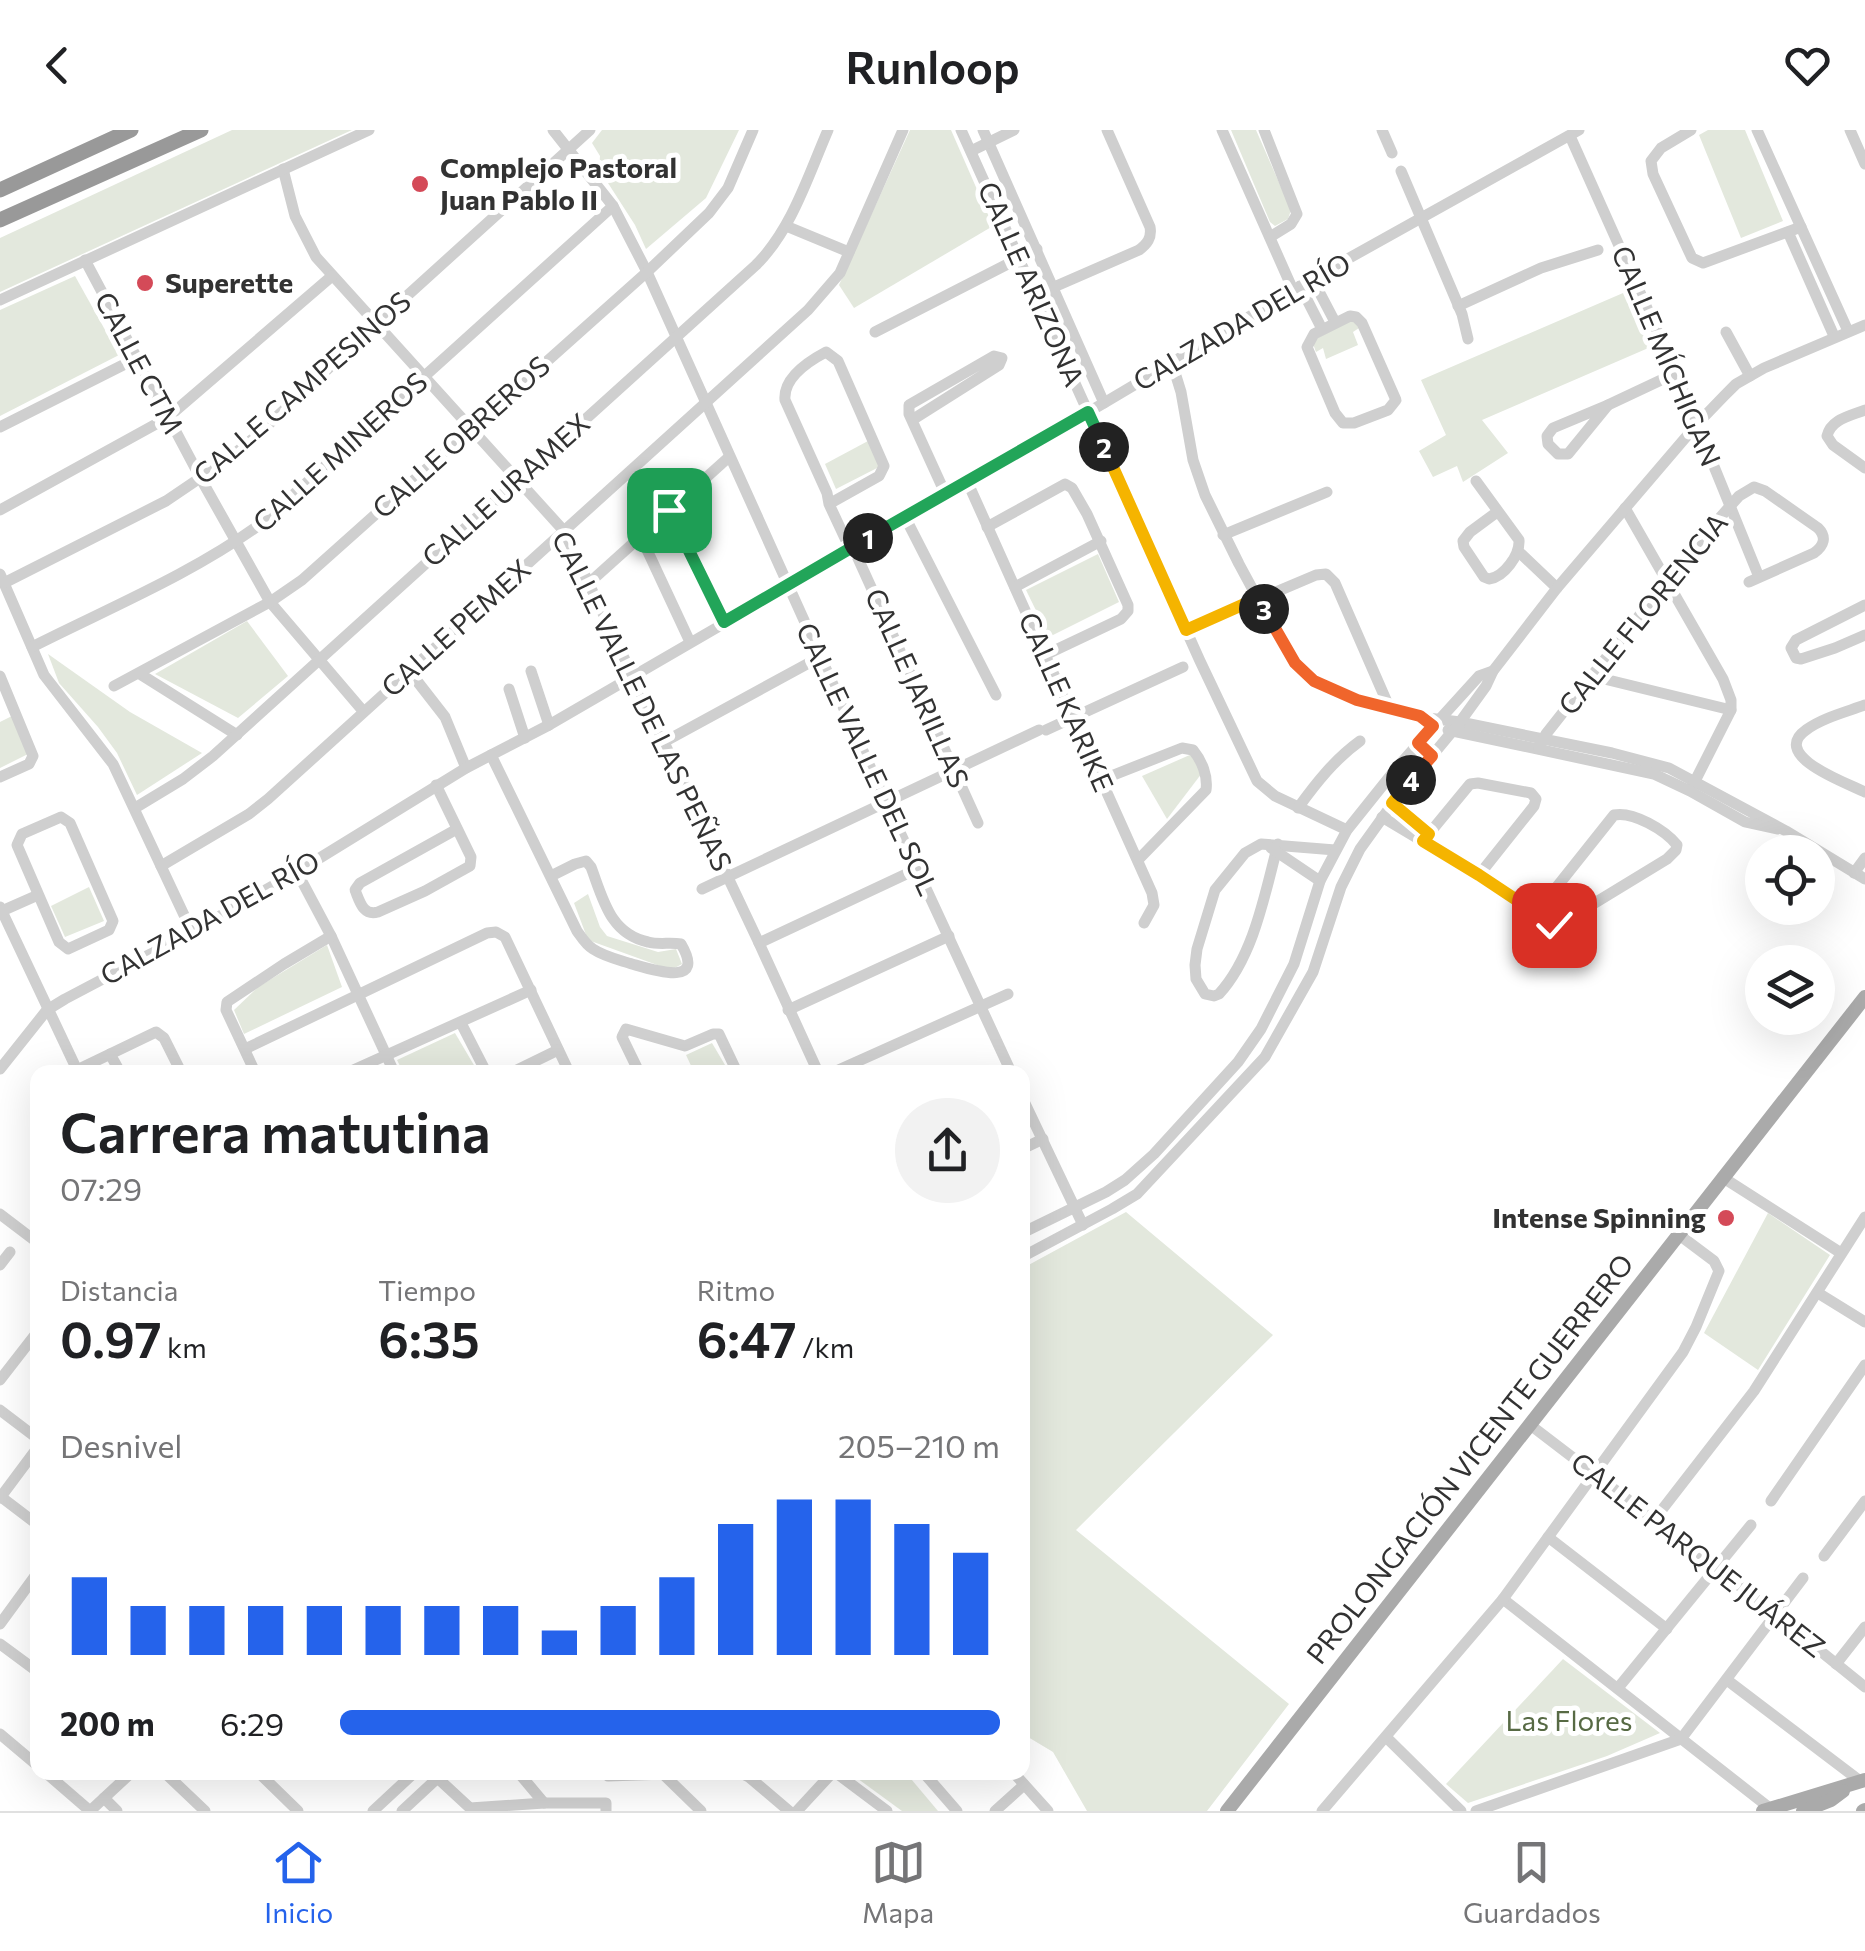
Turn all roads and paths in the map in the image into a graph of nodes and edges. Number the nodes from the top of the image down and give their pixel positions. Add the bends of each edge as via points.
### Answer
1 (131, 130) edge
2 (201, 130) edge
3 (368, 130) edge
4 (553, 130) edge
5 (590, 130) edge
6 (753, 130) edge
7 (828, 130) edge
8 (902, 130) edge
9 (962, 130) edge
10 (1014, 130) edge
11 (1108, 130) edge
12 (1222, 130) edge
13 (1264, 130) edge
14 (1382, 130) edge
15 (1692, 130) edge
16 (1758, 130) edge
17 (1850, 130) edge
18 (1574, 133) edge
19 (986, 136) edge
20 (569, 150) junction
21 (971, 151) junction
22 (1392, 153) dead end
23 (1865, 164) edge
24 (283, 169) junction
25 (1401, 171) dead end
26 (0, 190) edge
27 (613, 206) junction
28 (0, 220) edge
29 (1420, 220) junction
30 (786, 226) junction
31 (1802, 227) junction
32 (1788, 232) junction
33 (1270, 238) junction
34 (1037, 248) junction
35 (1598, 250) dead end
36 (849, 252) junction
37 (1018, 257) junction
38 (85, 260) junction
39 (647, 272) junction
40 (332, 276) junction
41 (1313, 280) junction
42 (1054, 288) junction
43 (1297, 288) junction
44 (0, 300) edge
45 (1458, 306) junction
46 (1335, 322) junction
47 (377, 323) junction
48 (1857, 327) edge
49 (1322, 330) junction
50 (874, 332) dead end
51 (1726, 332) dead end
52 (1834, 336) junction
53 (675, 338) junction
54 (1468, 339) dead end
55 (1865, 339) edge
56 (135, 359) junction
57 (1172, 363) junction
58 (1676, 373) junction
59 (1750, 376) junction
60 (425, 377) junction
61 (705, 403) junction
62 (1104, 403) junction
63 (1608, 405) junction
64 (1865, 410) edge
65 (1088, 412) junction
66 (168, 418) junction
67 (912, 420) junction
68 (1698, 423) junction
69 (0, 427) edge
70 (470, 428) junction
71 (729, 457) junction
72 (1865, 468) edge
73 (200, 480) junction
74 (518, 480) junction
75 (967, 481) junction
76 (1476, 481) dead end
77 (1754, 486) joint
78 (1328, 492) dead end
79 (945, 494) junction
80 (830, 499) junction
81 (1730, 506) junction
82 (1625, 508) junction
83 (0, 510) edge
84 (669, 510) junction
85 (1497, 512) junction
86 (906, 517) junction
87 (988, 527) junction
88 (564, 531) junction
89 (1223, 535) junction
90 (641, 537) junction
91 (1101, 541) junction
92 (235, 543) junction
93 (855, 549) junction
94 (1518, 552) junction
95 (2, 578) edge
96 (1667, 581) junction
97 (589, 583) junction
98 (788, 585) junction
99 (1015, 587) junction
100 (1557, 588) junction
101 (1258, 598) junction
102 (270, 602) junction
103 (1865, 605) edge
104 (724, 622) junction
105 (1186, 630) junction
106 (1865, 634) edge
107 (690, 642) junction
108 (32, 647) junction
109 (1046, 655) junction
110 (820, 657) junction
111 (317, 660) junction
112 (1183, 667) dead end
113 (1492, 671) junction
114 (410, 672) junction
115 (532, 672) dead end
116 (140, 674) junction
117 (632, 675) junction
118 (0, 676) edge
119 (1592, 676) junction
120 (114, 686) dead end
121 (509, 688) dead end
122 (996, 695) dead end
123 (1865, 705) edge
124 (1390, 708) junction
125 (1731, 710) junction
126 (363, 712) junction
127 (1074, 717) junction
128 (1436, 723) junction
129 (549, 725) junction
130 (1456, 726) junction
131 (236, 734) junction
132 (525, 738) junction
133 (1360, 741) dead end
134 (664, 742) junction
135 (1418, 743) junction
136 (1540, 743) junction
137 (491, 755) junction
138 (1432, 756) junction
139 (466, 768) junction
140 (954, 770) junction
141 (1865, 776) edge
142 (0, 777) edge
143 (1101, 780) junction
144 (1849, 784) junction
145 (436, 785) junction
146 (1692, 786) junction
147 (1865, 792) edge
148 (886, 802) junction
149 (1392, 803) junction
150 (135, 808) junction
151 (1298, 808) junction
152 (1382, 817) junction
153 (978, 822) dead end
154 (457, 828) junction
155 (1347, 830) junction
156 (1426, 837) junction
157 (1274, 847) junction
158 (1335, 850) junction
159 (1865, 858) edge
160 (1138, 860) junction
161 (161, 866) junction
162 (917, 869) junction
163 (296, 872) junction
164 (1479, 875) junction
165 (550, 876) junction
166 (1859, 876) edge
167 (728, 877) junction
168 (1320, 881) junction
169 (702, 888) dead end
170 (38, 896) junction
171 (1, 909) edge
172 (1536, 913) junction
173 (1144, 923) dead end
174 (192, 932) junction
175 (331, 936) junction
176 (949, 936) junction
177 (759, 942) junction
178 (1294, 964) junction
179 (1313, 972) junction
180 (530, 990) junction
181 (358, 994) junction
182 (1008, 994) dead end
183 (1865, 997) edge
184 (980, 1006) junction
185 (48, 1010) junction
186 (788, 1010) junction
187 (461, 1022) junction
188 (245, 1049) junction
189 (558, 1050) junction
190 (110, 1054) junction
191 (386, 1055) junction
192 (75, 1065) edge
193 (89, 1065) edge
194 (116, 1065) edge
195 (177, 1065) edge
196 (252, 1065) edge
197 (364, 1065) edge
198 (391, 1065) edge
199 (482, 1065) edge
200 (527, 1065) edge
201 (566, 1065) edge
202 (636, 1065) edge
203 (734, 1065) edge
204 (815, 1065) edge
205 (849, 1065) edge
206 (1008, 1065) edge
207 (0, 1069) edge
208 (1030, 1113) edge
209 (1043, 1139) junction
210 (1030, 1145) edge
211 (1722, 1177) junction
212 (1125, 1180) junction
213 (1136, 1194) junction
214 (1075, 1206) junction
215 (0, 1214) edge
216 (1865, 1216) edge
217 (1084, 1224) junction
218 (1030, 1230) edge
219 (1678, 1234) junction
220 (30, 1238) edge
221 (10, 1252) dead end
222 (1030, 1253) edge
223 (1841, 1253) junction
224 (0, 1265) edge
225 (1818, 1293) junction
226 (1865, 1322) edge
227 (30, 1341) edge
228 (1865, 1365) edge
229 (0, 1380) edge
230 (0, 1410) edge
231 (1530, 1424) junction
232 (30, 1433) edge
233 (30, 1458) edge
234 (1596, 1473) junction
235 (0, 1497) edge
236 (1772, 1500) dead end
237 (1865, 1502) edge
238 (30, 1519) edge
239 (1654, 1520) junction
240 (1751, 1525) dead end
241 (1548, 1537) junction
242 (1824, 1556) dead end
243 (1716, 1567) junction
244 (1804, 1578) dead end
245 (30, 1583) edge
246 (1503, 1599) junction
247 (1776, 1615) junction
248 (0, 1624) edge
249 (1865, 1627) edge
250 (1666, 1629) junction
251 (0, 1644) edge
252 (1836, 1664) junction
253 (30, 1666) edge
254 (1728, 1680) junction
255 (1865, 1687) edge
256 (1618, 1688) junction
257 (0, 1734) edge
258 (1386, 1737) junction
259 (1682, 1739) junction
260 (30, 1759) edge
261 (54, 1780) edge
262 (123, 1780) edge
263 (172, 1780) edge
264 (267, 1780) edge
265 (407, 1780) edge
266 (433, 1780) edge
267 (443, 1780) edge
268 (525, 1780) edge
269 (662, 1780) edge
270 (754, 1780) edge
271 (826, 1780) edge
272 (845, 1780) edge
273 (930, 1780) edge
274 (1020, 1780) edge
275 (1857, 1782) edge
276 (1024, 1785) junction
277 (104, 1798) junction
278 (544, 1802) junction
279 (606, 1807) edge
280 (559, 1808) edge
281 (380, 1809) edge
282 (1767, 1810) edge
283 (90, 1811) edge
284 (117, 1811) edge
285 (205, 1811) edge
286 (298, 1811) edge
287 (402, 1811) edge
288 (701, 1811) edge
289 (789, 1811) edge
290 (797, 1811) edge
291 (887, 1811) edge
292 (958, 1811) edge
293 (995, 1811) edge
294 (1048, 1811) edge
295 (1227, 1811) edge
296 (1322, 1811) edge
297 (1462, 1811) edge
298 (1476, 1811) edge
299 (1802, 1811) edge

1 - 26 highway
2 - 28 highway
3 - 24 street
4 - 20 street, CALLE VALLE DEL SOL
5 - 20 street, CALLE CAMPESINOS
6 - 39 street, CALLE OBREROS via 720,201
7 - 30 street, CALLE URAMEX
8 - 36 street, CALLE PEMEX
9 - 21 street, CALLE ARIZONA
10 - 19 street
11 - 42 street via 1151,234 1139,250
12 - 33 street
13 - 33 street via 1298,214
14 - 22 street
15 - 32 street via 1650,161 1692,258 1703,263
16 - 31 street
17 - 23 street
18 - 29 street, CALZADA DEL RÍO
18 - 58 street, CALLE MÍCHIGAN
19 - 21 street
19 - 34 street, CALLE ARIZONA
20 - 27 street, CALLE VALLE DEL SOL
20 - 47 street, CALLE CAMPESINOS
21 - 37 street, CALLE ARIZONA
24 - 38 street
24 - 40 street, CALLE VALLE DE LAS PEÑAS via 302,231
25 - 29 street
27 - 39 street, CALLE VALLE DEL SOL
27 - 60 street, CALLE MINEROS
29 - 41 street, CALZADA DEL RÍO
29 - 45 street
30 - 36 street
30 - 53 street, CALLE URAMEX via 766,256
31 - 32 street
31 - 48 street
32 - 52 street
33 - 43 street
34 - 37 street
34 - 42 street, CALLE ARIZONA
35 - 45 street
36 - 61 street, CALLE PEMEX via 834,283
37 - 50 street
37 - 65 street, CALLE ARIZONA
38 - 44 street
38 - 56 street, CALLE CTM
39 - 53 street, CALLE VALLE DEL SOL
39 - 70 street, CALLE OBREROS
40 - 47 street, CALLE VALLE DE LAS PEÑAS
40 - 66 street
41 - 43 street, CALZADA DEL RÍO
41 - 46 street
42 - 62 street, CALLE ARIZONA
43 - 49 street
43 - 57 street, CALZADA DEL RÍO
45 - 54 street
46 - 49 street
46 - 49 street via 1354,316 1362,323 1394,395 1388,410 1354,423 1339,420 1307,346
47 - 60 street, CALLE VALLE DE LAS PEÑAS
47 - 73 street, CALLE CAMPESINOS
48 - 52 street
48 - 55 street
51 - 59 street
52 - 59 street
53 - 61 street, CALLE VALLE DEL SOL
53 - 74 street, CALLE URAMEX
56 - 66 street, CALLE CTM
56 - 69 street
57 - 62 street, CALZADA DEL RÍO
57 - 89 street via 1198,478
58 - 63 street
58 - 68 street, CALLE MÍCHIGAN
59 - 68 street
60 - 70 street, CALLE VALLE DE LAS PEÑAS
60 - 92 street, CALLE MINEROS
61 - 71 street, CALLE VALLE DEL SOL
61 - 88 street, CALLE PEMEX
62 - 65 street, CALZADA DEL RÍO
63 - 63 street via 1553,428 1548,444 1568,454
64 - 72 street via 1832,425 1827,436
65 - 75 street, CALZADA DEL RÍO
65 - 105 street, CALLE ARIZONA
66 - 73 street, CALLE CTM
66 - 83 street
67 - 67 street via 999,365 1002,358 994,356 912,401
67 - 79 street
68 - 81 street, CALLE MÍCHIGAN
68 - 82 street
70 - 74 street, CALLE VALLE DE LAS PEÑAS
70 - 102 street, CALLE OBREROS
71 - 84 street
71 - 98 street, CALLE VALLE DEL SOL
73 - 92 street, CALLE CTM
73 - 95 street, CALLE CAMPESINOS
74 - 88 street, CALLE VALLE DE LAS PEÑAS
74 - 111 street, CALLE URAMEX
75 - 79 street, CALZADA DEL RÍO
75 - 87 street, CALLE KARIKE
76 - 85 street
77 - 81 street, CALLE FLORENCIA
77 - 81 street, CALLE MÍCHIGAN via 1818,528 1824,535 1814,553 1754,580
78 - 89 street
79 - 86 street, CALZADA DEL RÍO
80 - 80 street, CALLE JARILLAS via 784,390 822,352 836,358 884,462 879,476
80 - 93 street, CALLE JARILLAS
81 - 96 street, CALLE FLORENCIA
82 - 96 street
82 - 100 street
84 - 90 street
84 - 104 street
85 - 94 street via 1518,540
85 - 94 street via 1465,536 1464,548 1489,580
86 - 93 street, CALZADA DEL RÍO
86 - 122 street
87 - 91 street via 1064,484
87 - 99 street, CALLE KARIKE
88 - 97 street, CALLE VALLE DE LAS PEÑAS
88 - 114 street, CALLE PEMEX
89 - 101 street
90 - 97 street
90 - 107 street
91 - 99 street
91 - 109 street via 1128,611
92 - 102 street, CALLE CTM
92 - 108 street, CALLE MINEROS
93 - 98 street, CALZADA DEL RÍO
93 - 140 street, CALLE JARILLAS
94 - 100 street
95 - 108 street
96 - 119 street, CALLE FLORENCIA
96 - 125 street via 1723,679
97 - 117 street, CALLE VALLE DE LAS PEÑAS
98 - 104 street, CALZADA DEL RÍO
98 - 110 street, CALLE VALLE DEL SOL
99 - 109 street, CALLE KARIKE
100 - 113 street
101 - 105 street
101 - 124 street via 1286,651 1314,681
101 - 124 street via 1326,574
102 - 111 street, CALLE CTM
102 - 116 street, CALLE OBREROS
103 - 106 street via 1791,648 1801,659
104 - 107 street, CALZADA DEL RÍO
105 - 151 street, CALLE ARIZONA via 1257,781
107 - 117 street, CALZADA DEL RÍO
108 - 150 street via 52,687 113,764
109 - 127 street, CALLE KARIKE
110 - 134 street
110 - 148 street, CALLE VALLE DEL SOL
111 - 126 street, CALLE CTM
111 - 131 street, CALLE URAMEX
112 - 127 street
113 - 128 street via 1479,676
113 - 130 street
114 - 126 street, CALLE PEMEX
114 - 139 street via 446,717
115 - 129 street
116 - 120 street, CALLE OBREROS
116 - 131 street
117 - 129 street, CALZADA DEL RÍO
117 - 134 street, CALLE VALLE DE LAS PEÑAS
118 - 142 street via 33,756
119 - 125 street
119 - 136 street, CALLE FLORENCIA
121 - 132 street
123 - 144 street via 1808,728 1797,743 1807,762
124 - 128 street
125 - 146 street
126 - 161 street, CALLE PEMEX via 268,800
127 - 140 street
127 - 143 street, CALLE KARIKE
128 - 130 street
128 - 135 street
129 - 132 street, CALZADA DEL RÍO
130 - 136 street
130 - 138 street
131 - 150 street, CALLE URAMEX
132 - 137 street, CALZADA DEL RÍO
133 - 151 street
134 - 167 street, CALLE VALLE DE LAS PEÑAS
135 - 138 street
135 - 155 street
136 - 146 street via 1646,760
137 - 139 street, CALZADA DEL RÍO
137 - 165 street
138 - 149 street
139 - 145 street, CALZADA DEL RÍO
140 - 148 street
140 - 153 street, CALLE JARILLAS
141 - 144 street
143 - 160 street, CALLE KARIKE
143 - 160 street via 1182,748 1198,757 1206,790
144 - 147 street
145 - 154 street, CALZADA DEL RÍO
145 - 163 street, CALZADA DEL RÍO
146 - 166 street
148 - 162 street, CALLE VALLE DEL SOL
148 - 167 street
149 - 152 street
149 - 156 street
150 - 161 street
151 - 155 street, CALLE ARIZONA
152 - 156 street
152 - 179 street via 1340,887
154 - 154 street, CALZADA DEL RÍO via 471,857 466,870 366,912 355,890 360,883
155 - 158 street
156 - 164 street
156 - 164 street via 1470,784 1535,797
157 - 157 street via 1256,845 1245,852 1215,890 1195,959 1205,994 1220,994 1244,956
157 - 158 street
157 - 168 street
158 - 168 street
159 - 166 street
160 - 173 street, CALLE KARIKE via 1154,899
161 - 174 street
162 - 176 street, CALLE VALLE DEL SOL
162 - 177 street
163 - 174 street, CALZADA DEL RÍO
163 - 175 street
164 - 172 street
165 - 165 street via 594,950 659,972 688,966 681,944 646,942 614,924 586,862
167 - 169 street
167 - 177 street, CALLE VALLE DE LAS PEÑAS
168 - 178 street
170 - 170 street via 18,840 61,817 70,824 112,926 63,947
170 - 171 street
171 - 185 street
172 - 172 street via 1619,813 1677,845 1667,859 1557,926
174 - 185 street, CALZADA DEL RÍO
175 - 181 street
175 - 188 street via 230,998 226,1010
176 - 184 street, CALLE VALLE DEL SOL
176 - 186 street
177 - 186 street, CALLE VALLE DE LAS PEÑAS
178 - 179 street
178 - 212 street via 1238,1062
179 - 213 street via 1265,1056
180 - 181 street via 496,932
180 - 187 street
180 - 189 street
181 - 188 street
181 - 191 street
182 - 184 street
183 - 211 main road, PROLONGACIÓN VICENTE GUERRERO
184 - 205 street
184 - 206 street, CALLE VALLE DEL SOL
185 - 192 street
185 - 207 street, CALZADA DEL RÍO
186 - 204 street, CALLE VALLE DE LAS PEÑAS
187 - 191 street
187 - 199 street
188 - 196 street
189 - 200 street
189 - 201 street
190 - 193 street
190 - 194 street
190 - 195 street via 156,1032
191 - 197 street
191 - 198 street
202 - 203 street via 624,1042 626,1029 678,1046 716,1033
208 - 209 street
209 - 210 street
209 - 214 street
211 - 219 main road, PROLONGACIÓN VICENTE GUERRERO
211 - 223 street
212 - 213 street
212 - 214 street
213 - 217 street
214 - 217 street
214 - 218 street
215 - 220 street
216 - 223 street
217 - 222 street
219 - 231 main road, PROLONGACIÓN VICENTE GUERRERO
219 - 234 street via 1714,1261 1719,1275 1683,1352
221 - 224 street
223 - 225 street
225 - 226 street
225 - 239 street via 1754,1391
227 - 229 street
228 - 236 street
230 - 232 street
231 - 234 street, CALLE PARQUE JUÁREZ
231 - 295 main road, PROLONGACIÓN VICENTE GUERRERO
233 - 235 street
234 - 239 street, CALLE PARQUE JUÁREZ
234 - 241 street
235 - 238 street
237 - 242 street
239 - 243 street, CALLE PARQUE JUÁREZ
240 - 243 street
241 - 246 street
241 - 250 street
243 - 247 street, CALLE PARQUE JUÁREZ
243 - 250 street
244 - 247 street
245 - 248 street
246 - 256 street
246 - 258 street
247 - 252 street, CALLE PARQUE JUÁREZ
247 - 254 street
249 - 252 street
250 - 256 street
251 - 253 street
252 - 255 street, CALLE PARQUE JUÁREZ
254 - 259 street
254 - 275 street
256 - 259 street
257 - 260 street
258 - 296 street
258 - 297 street
259 - 282 street
259 - 298 street
261 - 283 street
262 - 277 street
263 - 285 street
264 - 286 street
265 - 281 street
266 - 287 street
267 - 278 street via 470,1808
268 - 278 street
269 - 288 street
270 - 289 street
271 - 290 street
272 - 291 street
273 - 292 street
274 - 276 street
275 - 282 main road
275 - 299 main road
276 - 293 street
276 - 294 street
277 - 283 street
277 - 284 street
278 - 280 street
279 - 280 street

